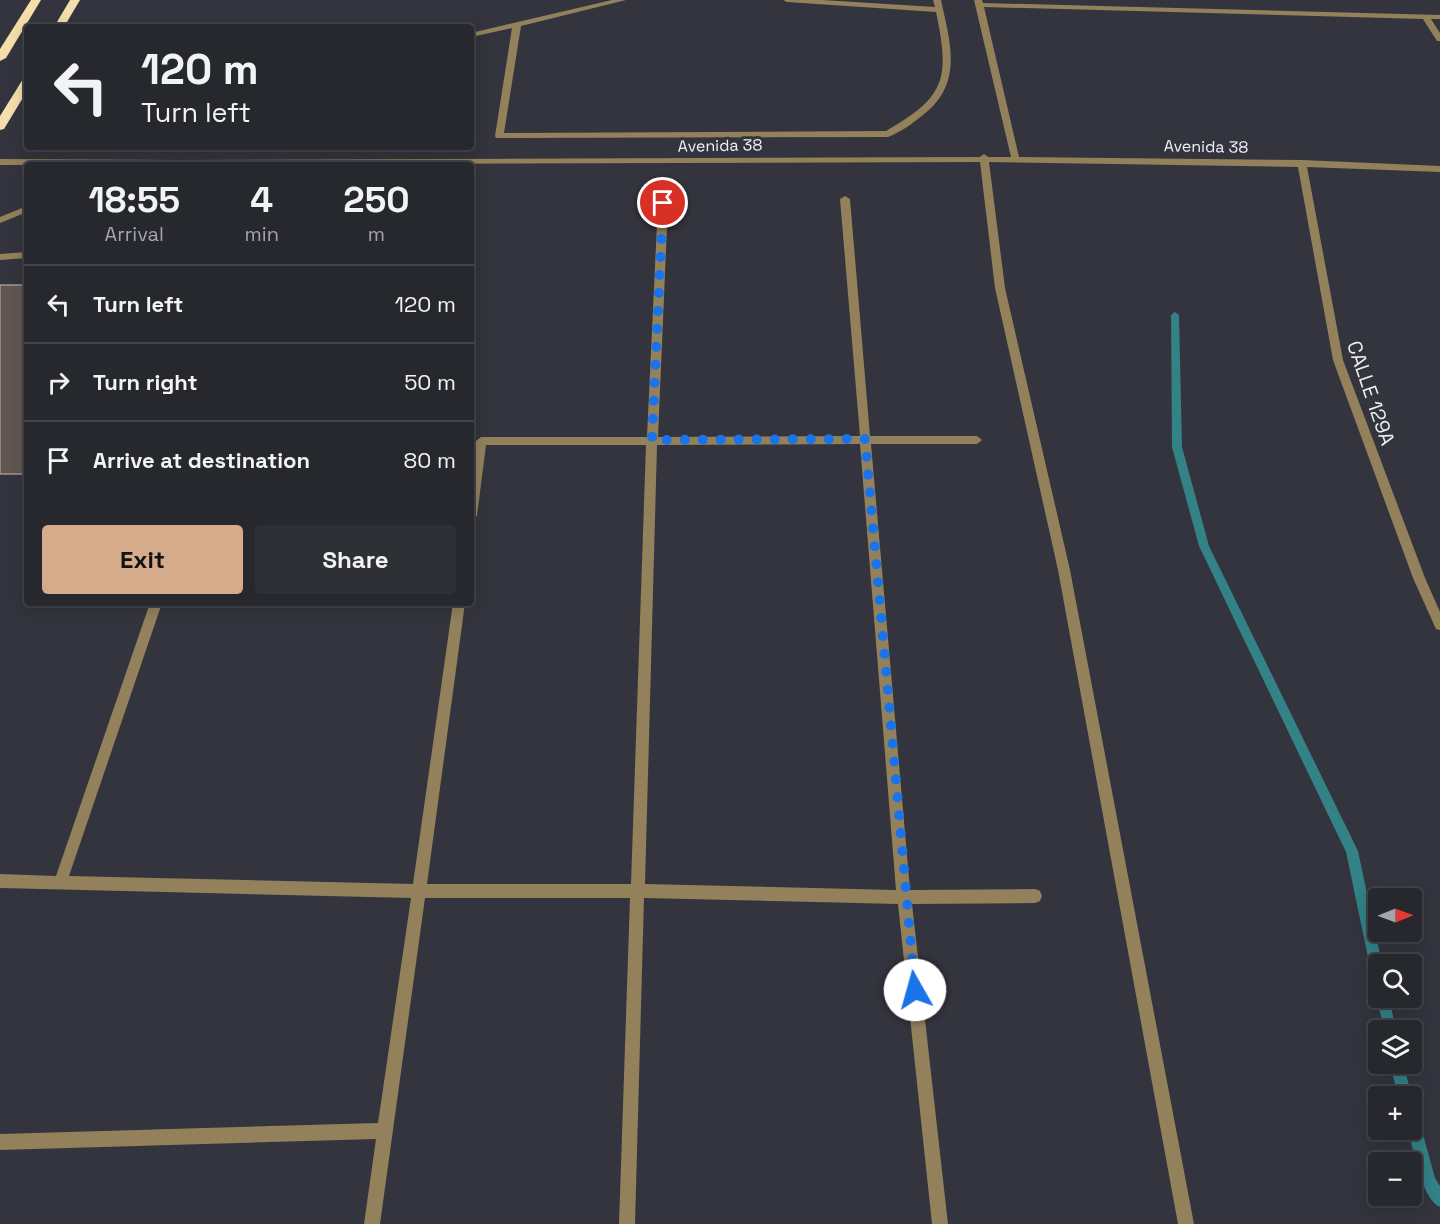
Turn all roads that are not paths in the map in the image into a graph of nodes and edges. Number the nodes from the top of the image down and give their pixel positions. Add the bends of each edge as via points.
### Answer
1 (36, 0) edge
2 (75, 0) edge
3 (622, 0) edge
4 (787, 0) edge
5 (937, 0) edge
6 (979, 3) edge
7 (939, 10) junction
8 (1440, 17) edge
9 (1426, 18) junction
10 (61, 24) edge
11 (517, 24) junction
12 (474, 33) edge
13 (1440, 39) edge
14 (0, 58) edge
15 (24, 86) edge
16 (0, 126) edge
17 (984, 157) junction
18 (1015, 157) junction
19 (0, 162) edge
20 (24, 162) edge
21 (474, 162) edge
22 (1302, 163) junction
23 (1440, 169) edge
24 (845, 199) dead end
25 (663, 203) dead end
26 (24, 210) edge
27 (0, 220) edge
28 (24, 255) edge
29 (0, 257) edge
30 (865, 439) junction
31 (652, 440) junction
32 (977, 440) dead end
33 (474, 478) edge
34 (155, 606) edge
35 (459, 606) edge
36 (1440, 625) edge
37 (0, 881) edge
38 (60, 883) junction
39 (420, 891) junction
40 (639, 891) junction
41 (1035, 896) dead end
42 (904, 897) junction
43 (386, 1131) junction
44 (0, 1142) edge
45 (372, 1224) edge
46 (627, 1224) edge
47 (940, 1224) edge
48 (1186, 1224) edge

1 - 14 highway
2 - 10 highway
3 - 11 street
4 - 7 street
5 - 7 street
6 - 9 street
6 - 18 street
7 - 11 street via 949,66 946,82 925,111 888,134 499,136
8 - 9 street
9 - 13 street
11 - 12 street
15 - 16 highway
17 - 18 street, Avenida 38
17 - 21 street, Avenida 38
17 - 48 street via 1000,288 1064,570
18 - 22 street, Avenida 38
19 - 20 street, Avenida 38
22 - 23 street, Avenida 38
22 - 36 street, CALLE 129A via 1338,360
24 - 30 street
25 - 31 street
26 - 27 street
28 - 29 street
30 - 31 street
30 - 32 street
30 - 42 street
31 - 33 street via 482,441
31 - 40 street
34 - 38 street
35 - 39 street
37 - 38 street
38 - 39 street
39 - 40 street
39 - 43 street
40 - 42 street
40 - 46 street
41 - 42 street
42 - 47 street
43 - 44 street
43 - 45 street

